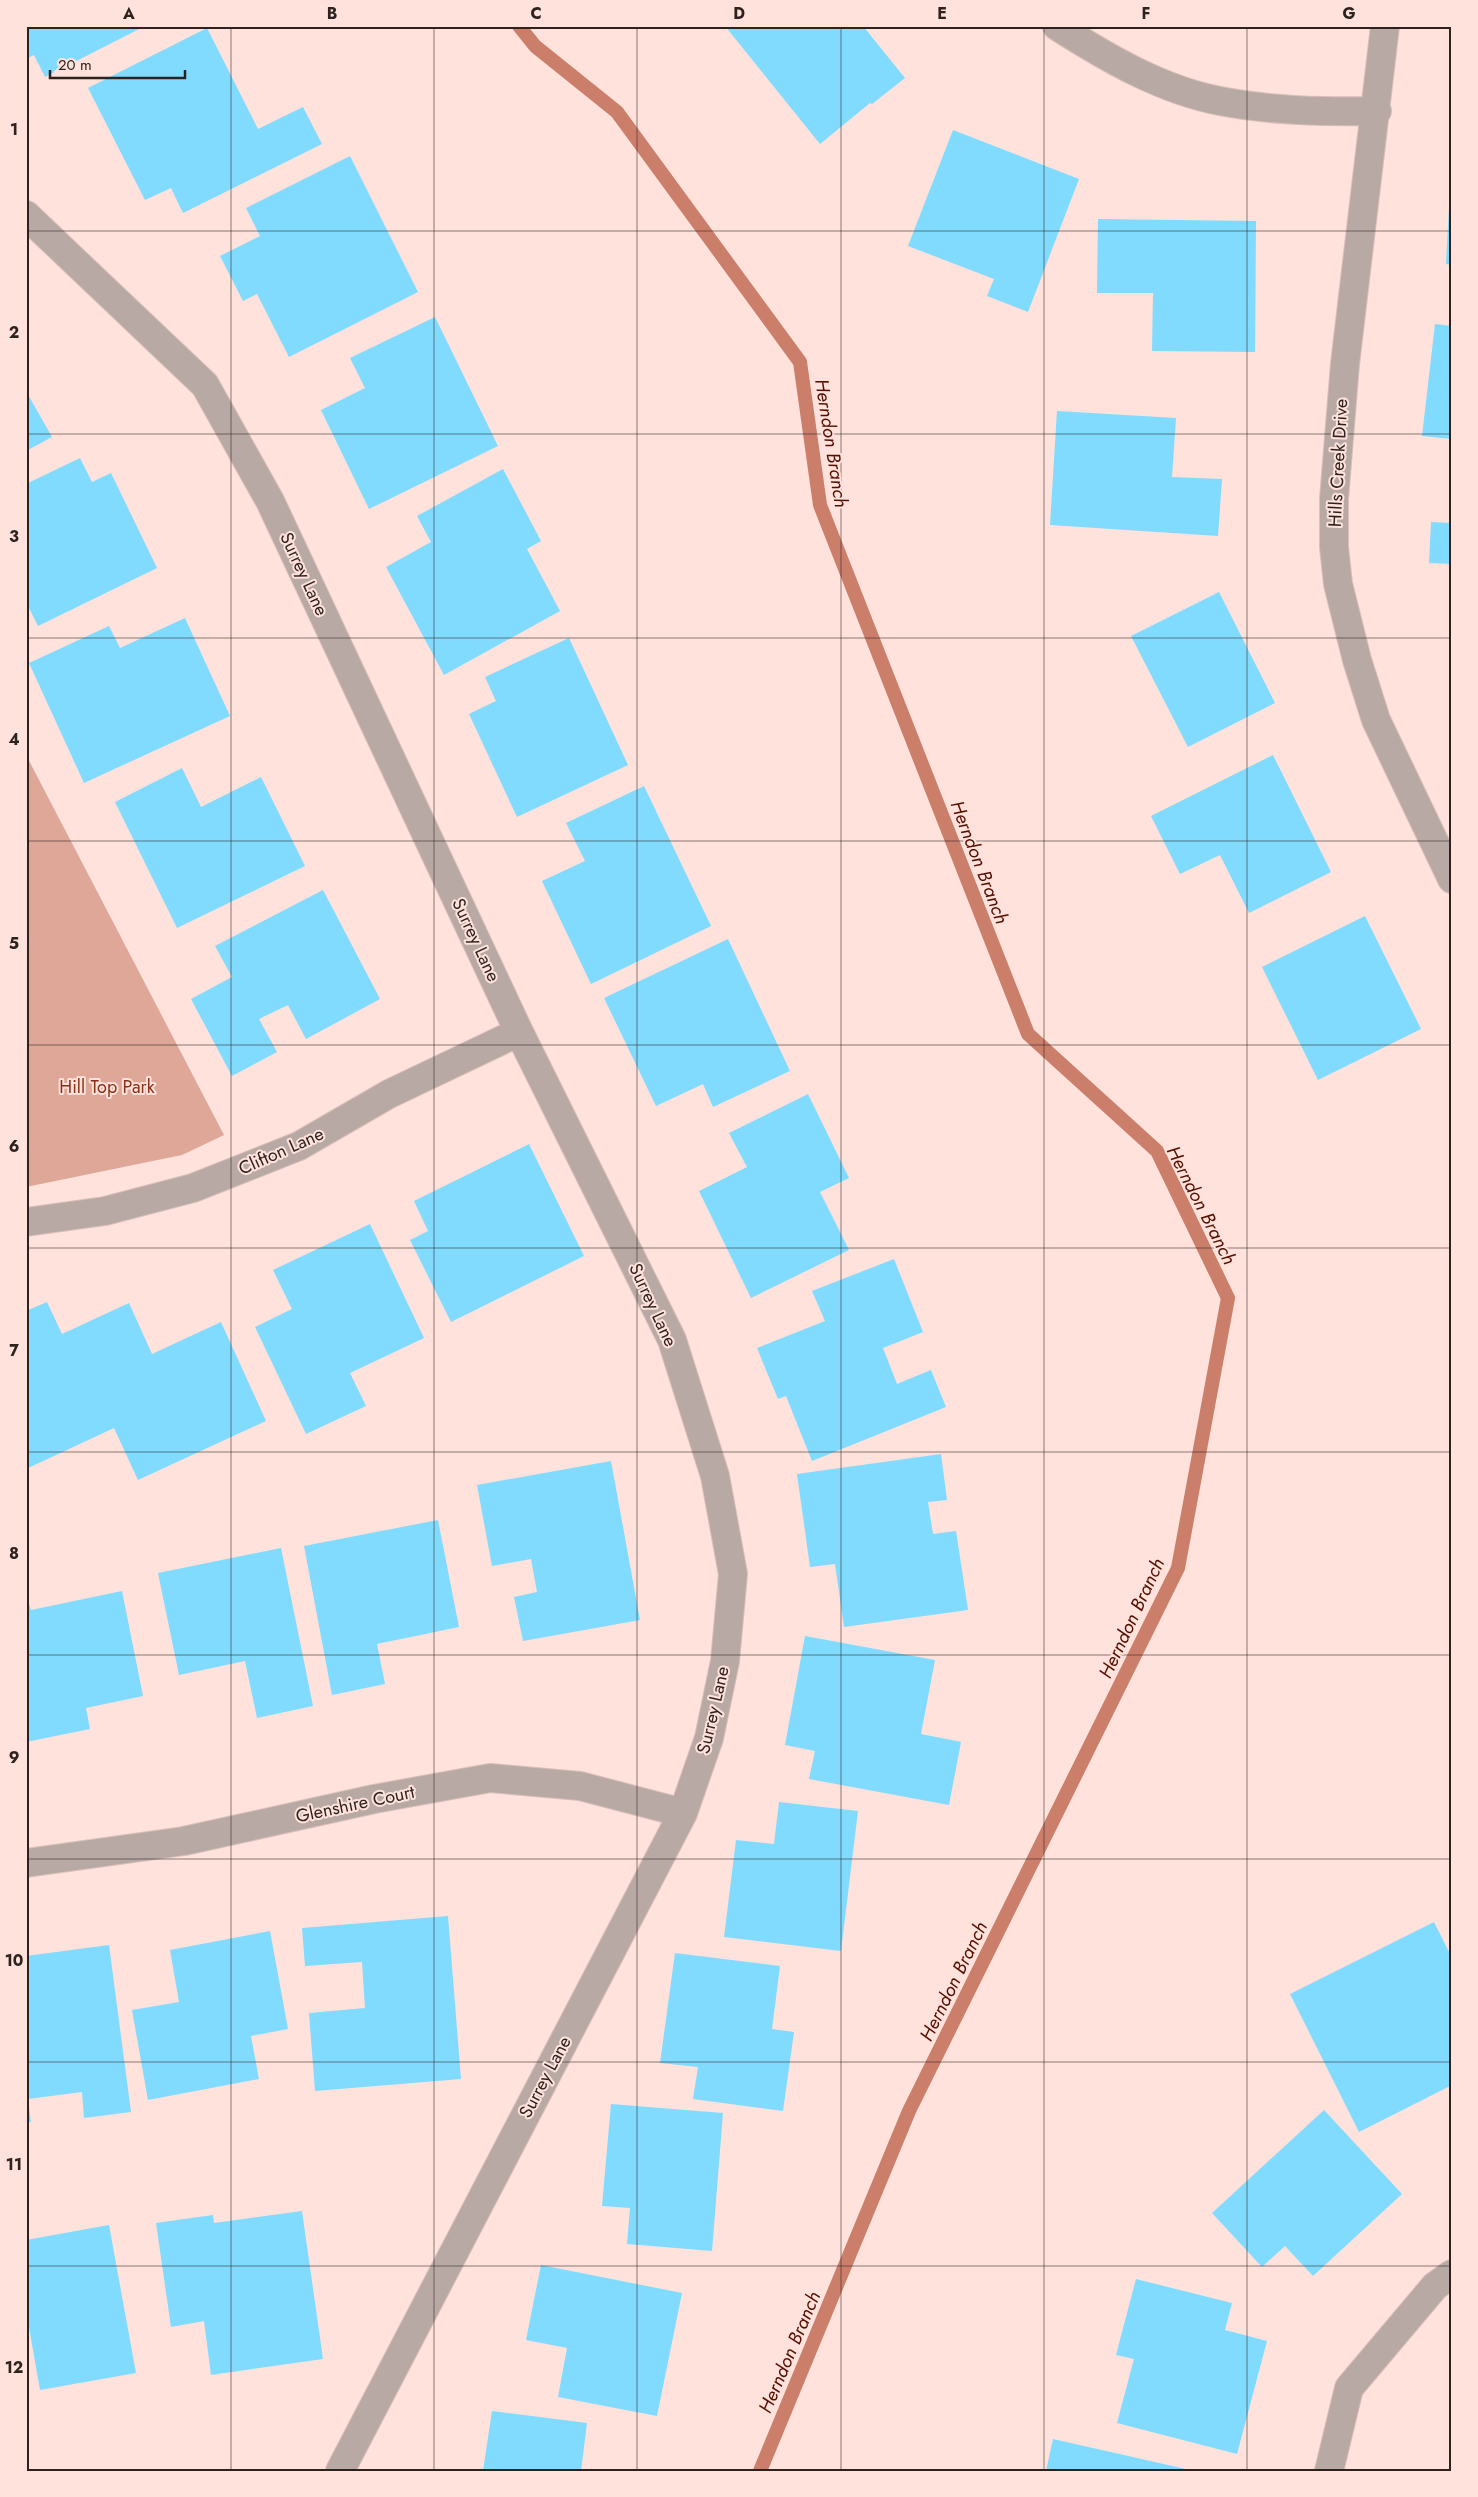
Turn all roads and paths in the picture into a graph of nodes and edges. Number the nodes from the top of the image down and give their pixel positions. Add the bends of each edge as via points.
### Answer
1 (1057, 26) edge
2 (1386, 26) edge
3 (1377, 111) junction
4 (26, 215) edge
5 (1452, 879) edge
6 (519, 1032) junction
7 (26, 1222) edge
8 (683, 1813) junction
9 (26, 1862) edge
10 (1452, 2274) edge
11 (340, 2471) edge
12 (1329, 2471) edge

1 - 3 street via 1130,68 1218,101 1270,109
2 - 3 street, Hills Creek Drive
3 - 5 street, Hills Creek Drive via 1345,364 1334,500 1334,547 1338,584 1376,720
4 - 6 street, Surrey Lane via 205,385 270,501
6 - 7 street, Clifton Lane via 388,1094 299,1146 202,1185 105,1211
6 - 8 street, Surrey Lane via 672,1340 715,1476 732,1574 725,1661 709,1738
8 - 9 street, Glenshire Court via 580,1786 490,1778 374,1799 184,1841
8 - 11 street, Surrey Lane
10 - 12 street via 1435,2286 1349,2388

